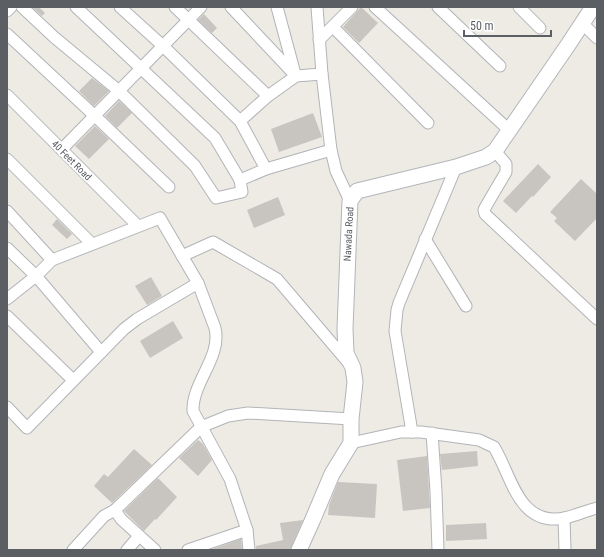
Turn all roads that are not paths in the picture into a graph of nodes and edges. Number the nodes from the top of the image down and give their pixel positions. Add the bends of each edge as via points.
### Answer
1 (11, 7) edge
2 (22, 7) edge
3 (76, 7) edge
4 (120, 7) edge
5 (175, 7) edge
6 (201, 7) edge
7 (231, 7) edge
8 (277, 7) edge
9 (317, 7) edge
10 (352, 7) edge
11 (375, 7) edge
12 (438, 7) edge
13 (519, 7) edge
14 (593, 7) edge
15 (7, 11) edge
16 (189, 20) junction
17 (583, 24) junction
18 (333, 26) junction
19 (540, 28) dead end
20 (7, 34) edge
21 (597, 38) edge
22 (319, 40) junction
23 (163, 46) junction
24 (500, 66) dead end
25 (141, 69) junction
26 (322, 74) junction
27 (296, 76) junction
28 (119, 91) junction
29 (7, 95) edge
30 (268, 96) junction
31 (95, 116) junction
32 (240, 121) junction
33 (428, 123) dead end
34 (509, 130) junction
35 (62, 150) junction
36 (331, 150) junction
37 (495, 151) junction
38 (7, 159) edge
39 (456, 167) junction
40 (266, 169) junction
41 (240, 180) junction
42 (169, 187) dead end
43 (350, 200) junction
44 (7, 211) edge
45 (137, 226) junction
46 (425, 239) junction
47 (92, 244) junction
48 (7, 248) edge
49 (182, 256) junction
50 (52, 260) junction
51 (36, 276) junction
52 (198, 283) junction
53 (7, 299) edge
54 (466, 306) dead end
55 (595, 312) edge
56 (7, 316) edge
57 (101, 352) junction
58 (353, 368) junction
59 (73, 380) junction
60 (7, 407) edge
61 (351, 419) junction
62 (201, 427) junction
63 (412, 432) junction
64 (432, 433) junction
65 (351, 443) junction
66 (597, 508) edge
67 (115, 510) junction
68 (564, 518) junction
69 (247, 530) junction
70 (139, 536) junction
71 (72, 550) edge
72 (127, 550) edge
73 (154, 550) edge
74 (188, 550) edge
75 (249, 550) edge
76 (299, 550) edge
77 (438, 550) edge
78 (566, 550) edge

1 - 15 street
2 - 28 street
3 - 25 street
4 - 23 street
5 - 16 street
6 - 16 street
7 - 27 street
8 - 27 street
9 - 22 street, Nawada Road
10 - 18 street
11 - 34 street
12 - 24 street
13 - 19 street
14 - 17 street
16 - 23 street
16 - 30 street
17 - 21 street
17 - 34 street
18 - 22 street
18 - 33 street
20 - 31 street
22 - 26 street, Nawada Road
23 - 25 street
23 - 32 street
25 - 28 street
25 - 41 street via 215,138
26 - 27 street
26 - 36 street, Nawada Road
27 - 30 street
28 - 31 street
28 - 41 street via 195,166 216,198 242,192
29 - 35 street, 40 Feet Road
30 - 32 street
31 - 35 street
31 - 42 street
32 - 40 street
34 - 37 street
35 - 45 street, 40 Feet Road
36 - 40 street
36 - 43 street, Nawada Road via 336,171
37 - 39 street via 486,157
37 - 55 street via 507,167 484,210 485,214
38 - 47 street
39 - 43 street via 357,191
39 - 46 street
40 - 41 street
43 - 58 street, Nawada Road via 345,329 346,353
44 - 50 street
45 - 47 street
45 - 49 street via 160,218
46 - 54 street
46 - 63 street via 398,303 396,321
47 - 50 street
48 - 51 street
49 - 52 street
49 - 58 street via 213,242 277,279
50 - 51 street
51 - 53 street
51 - 57 street
52 - 57 street via 137,319
52 - 62 street via 217,334 216,345 194,400 193,411
56 - 59 street
57 - 59 street
58 - 61 street, Nawada Road via 355,382
59 - 60 street via 27,428
61 - 62 street via 248,413 228,416
61 - 65 street, Nawada Road
62 - 67 street
62 - 69 street via 230,480
63 - 64 street
63 - 65 street via 377,436
64 - 68 street via 490,444 498,454 511,484 524,505 540,517
64 - 77 street
65 - 76 street via 332,474
66 - 68 street
67 - 70 street
67 - 71 street via 104,516
68 - 78 street
69 - 74 street
69 - 75 street
70 - 72 street
70 - 73 street

